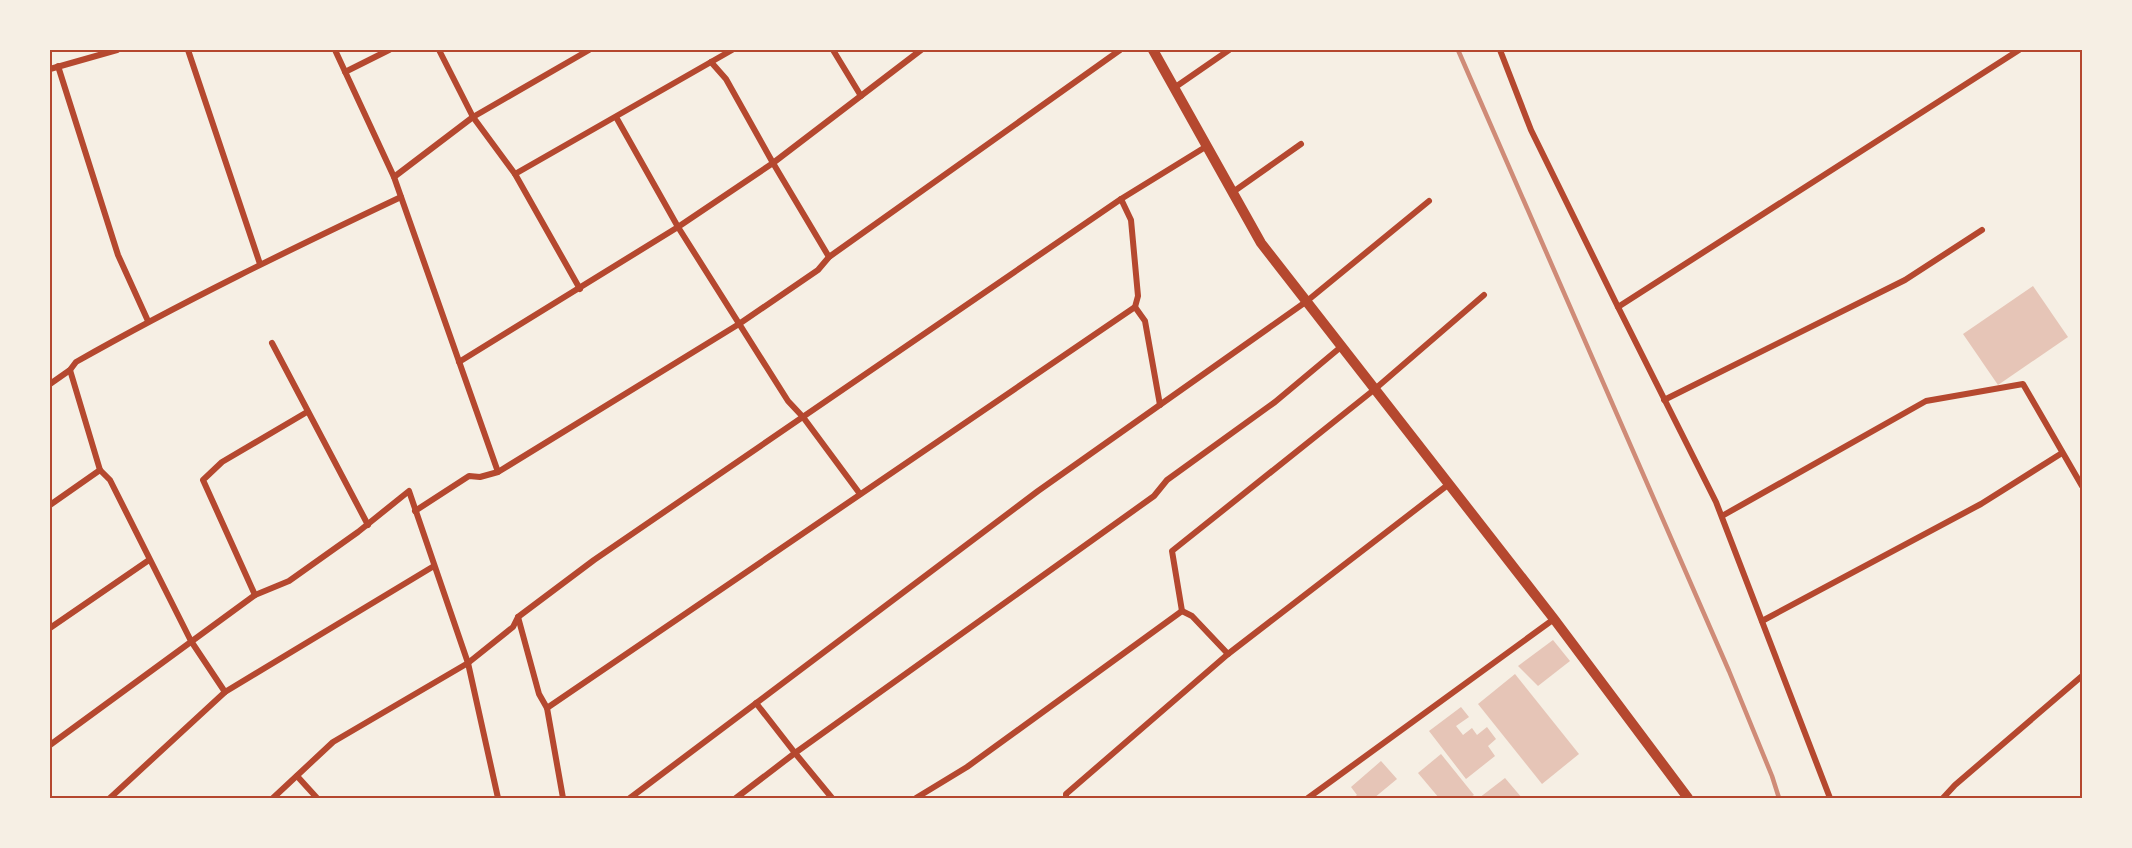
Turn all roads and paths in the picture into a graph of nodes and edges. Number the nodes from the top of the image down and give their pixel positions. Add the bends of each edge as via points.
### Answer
1 (117, 50) edge
2 (188, 50) edge
3 (335, 50) edge
4 (389, 50) edge
5 (439, 50) edge
6 (589, 50) edge
7 (732, 50) edge
8 (833, 50) edge
9 (921, 50) edge
10 (1120, 50) edge
11 (1153, 50) edge
12 (1229, 50) edge
13 (1500, 50) edge
14 (2019, 50) edge
15 (711, 62) junction
16 (58, 66) junction
17 (50, 69) edge
18 (345, 72) junction
19 (1174, 88) junction
20 (861, 96) junction
21 (473, 117) junction
22 (616, 117) junction
23 (1301, 144) dead end
24 (1207, 146) junction
25 (773, 163) junction
26 (515, 174) junction
27 (394, 177) junction
28 (1233, 192) junction
29 (401, 197) junction
30 (1121, 199) junction
31 (1429, 201) dead end
32 (678, 227) junction
33 (1982, 230) dead end
34 (829, 257) junction
35 (260, 264) junction
36 (580, 289) junction
37 (1484, 296) dead end
38 (1307, 301) junction
39 (1135, 307) junction
40 (1618, 307) junction
41 (148, 321) junction
42 (739, 324) junction
43 (272, 343) dead end
44 (1342, 346) junction
45 (459, 362) junction
46 (70, 370) junction
47 (50, 384) edge
48 (1376, 389) junction
49 (1664, 400) junction
50 (1160, 405) junction
51 (307, 412) junction
52 (803, 417) junction
53 (2062, 453) junction
54 (99, 470) junction
55 (498, 472) junction
56 (1449, 483) junction
57 (2082, 486) edge
58 (860, 494) junction
59 (50, 505) edge
60 (415, 511) junction
61 (1722, 516) junction
62 (368, 525) junction
63 (150, 560) junction
64 (435, 566) junction
65 (255, 595) junction
66 (1182, 611) junction
67 (518, 617) junction
68 (1554, 619) junction
69 (1762, 621) junction
70 (50, 628) edge
71 (191, 641) junction
72 (1228, 654) junction
73 (468, 663) junction
74 (2082, 676) edge
75 (225, 692) junction
76 (756, 703) junction
77 (547, 708) junction
78 (50, 745) edge
79 (795, 753) junction
80 (297, 776) junction
81 (110, 798) edge
82 (273, 798) edge
83 (316, 798) edge
84 (498, 798) edge
85 (563, 798) edge
86 (630, 798) edge
87 (736, 798) edge
88 (832, 798) edge
89 (916, 798) edge
90 (1066, 798) edge
91 (1308, 798) edge
92 (1688, 798) edge
93 (1830, 798) edge
94 (1942, 798) edge

1 - 16 street
2 - 35 street
3 - 18 street
4 - 18 street
5 - 21 street
6 - 21 street
7 - 15 street
8 - 20 street
9 - 20 street
10 - 34 street
11 - 19 street
12 - 19 street
13 - 40 street via 1531,130
14 - 40 street
15 - 22 street
15 - 25 street via 726,79
16 - 17 street
16 - 41 street via 118,255
18 - 27 street
19 - 24 street
20 - 25 street
21 - 26 street
21 - 27 street
22 - 26 street
22 - 32 street
23 - 28 street
24 - 28 street
24 - 30 street
25 - 32 street
25 - 34 street
26 - 36 street
27 - 29 street
28 - 38 street via 1261,243
29 - 35 street
29 - 45 street
30 - 39 street via 1131,220 1138,296
30 - 52 street
31 - 38 street
32 - 36 street
32 - 42 street
33 - 49 street via 1905,280
34 - 42 street via 818,270
35 - 41 street
36 - 45 street
37 - 48 street
38 - 44 street
38 - 50 street
39 - 50 street via 1145,321
39 - 58 street
40 - 49 street
41 - 46 street via 76,362
42 - 52 street via 788,401
42 - 55 street
43 - 51 street
44 - 48 street
44 - 79 street via 1275,402 1167,480 1154,496
45 - 55 street
46 - 47 street
46 - 54 street
48 - 56 street
48 - 66 street via 1172,551
49 - 61 street
50 - 76 street via 1038,491
51 - 62 street
51 - 65 street via 222,462 203,480
52 - 58 street
52 - 67 street via 594,560
53 - 57 street
53 - 61 street via 2023,384 1926,401
53 - 69 street via 1981,504
54 - 59 street
54 - 63 street via 110,480
55 - 60 street via 469,476
56 - 68 street
56 - 72 street
58 - 77 street
60 - 62 street via 409,491
60 - 64 street
61 - 69 street
62 - 65 street via 289,581
63 - 70 street
63 - 71 street
64 - 73 street
64 - 75 street
65 - 71 street
66 - 72 street via 1192,616
66 - 89 street via 967,766
67 - 73 street via 513,627
67 - 77 street via 539,694
68 - 91 street
68 - 92 street
69 - 93 street
71 - 75 street
71 - 78 street
72 - 90 street
73 - 80 street via 333,742
73 - 84 street
74 - 94 street
75 - 81 street
76 - 79 street
76 - 86 street
77 - 85 street
79 - 87 street
79 - 88 street
80 - 82 street
80 - 83 street

